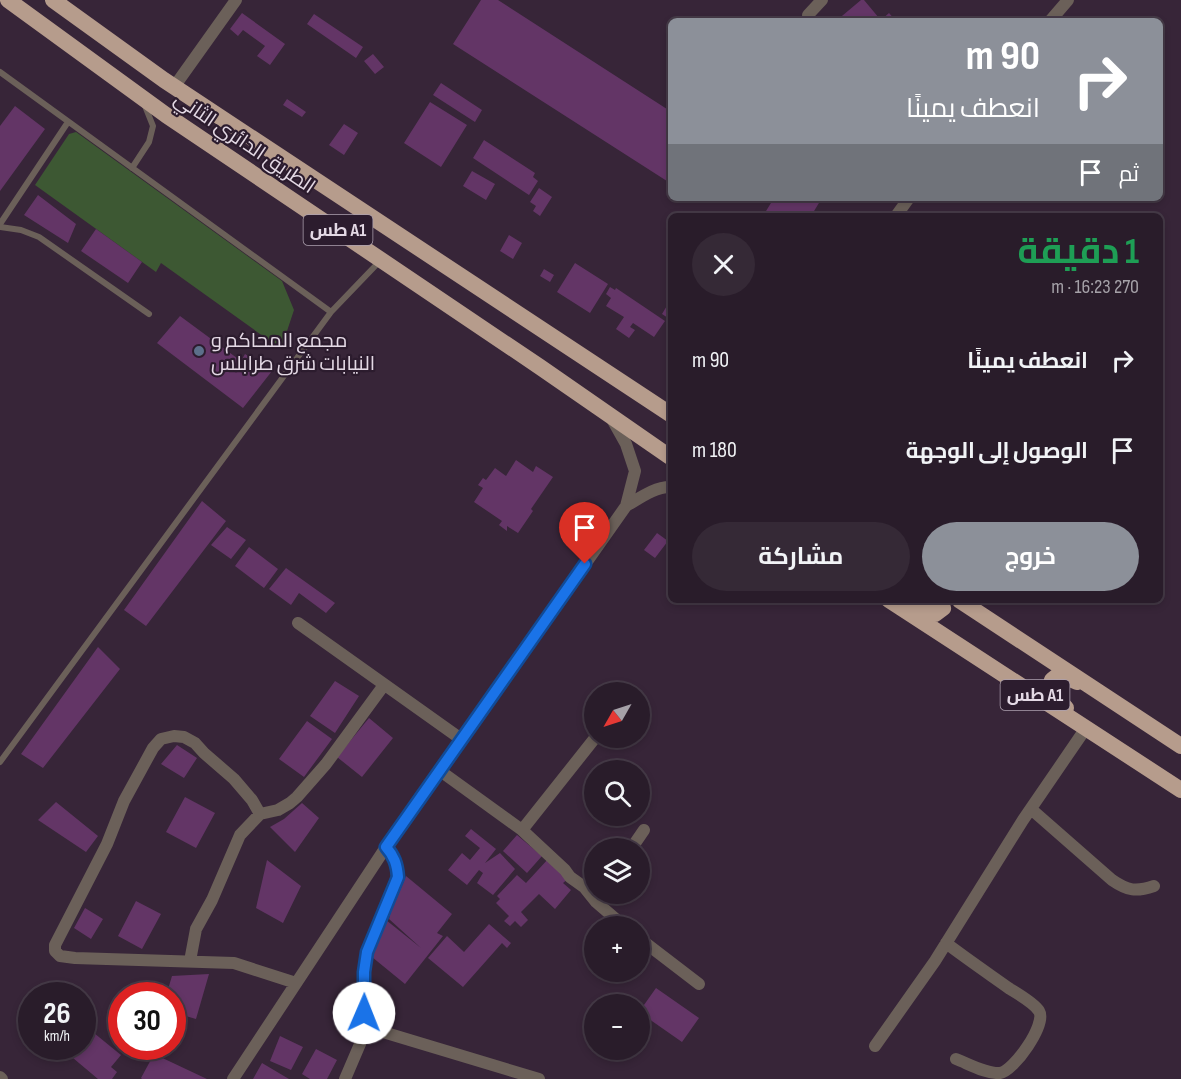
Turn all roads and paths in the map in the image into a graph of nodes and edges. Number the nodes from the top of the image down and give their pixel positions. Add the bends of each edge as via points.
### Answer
1 (8, 0) edge
2 (53, 0) edge
3 (236, 0) edge
4 (822, 0) edge
5 (1065, 1) edge
6 (808, 15) dead end
7 (1052, 18) edge
8 (0, 72) edge
9 (174, 87) junction
10 (142, 97) junction
11 (68, 122) junction
12 (132, 168) junction
13 (0, 226) edge
14 (381, 259) junction
15 (331, 312) junction
16 (149, 314) dead end
17 (668, 413) edge
18 (612, 417) junction
19 (668, 456) edge
20 (668, 487) edge
21 (626, 506) junction
22 (894, 603) edge
23 (908, 603) edge
24 (941, 603) edge
25 (964, 603) edge
26 (298, 623) dead end
27 (384, 685) junction
28 (1094, 689) junction
29 (1086, 728) junction
30 (461, 739) junction
31 (1181, 746) edge
32 (587, 748) edge
33 (0, 762) edge
34 (440, 770) junction
35 (1181, 790) edge
36 (1031, 809) junction
37 (260, 814) junction
38 (644, 830) dead end
39 (522, 831) junction
40 (639, 838) edge
41 (386, 847) junction
42 (1154, 886) dead end
43 (584, 887) edge
44 (604, 904) edge
45 (615, 916) edge
46 (946, 944) junction
47 (650, 946) edge
48 (190, 962) junction
49 (296, 983) junction
50 (699, 984) dead end
51 (363, 1026) junction
52 (875, 1046) dead end
53 (956, 1059) dead end
54 (233, 1079) edge
55 (345, 1079) edge
56 (539, 1079) edge

1 - 10 highway, الطريق الدائري الثاني / طس A1
2 - 9 highway, الطريق الدائري الثاني / طس A1
3 - 9 street
4 - 6 street
5 - 7 street
8 - 11 lane
9 - 17 highway, الطريق الدائري الثاني / طس A1
10 - 12 lane via 153,126 149,142
10 - 14 highway, الطريق الدائري الثاني / طس A1
11 - 12 lane
11 - 13 lane
12 - 15 lane
13 - 16 lane via 39,237
14 - 15 lane
14 - 18 highway, الطريق الدائري الثاني / طس A1
15 - 33 lane
18 - 19 highway, الطريق الدائري الثاني / طس A1
18 - 21 street via 635,471
20 - 21 street
21 - 30 street
22 - 29 highway, طس A1
23 - 24 highway via 935,614 943,608
25 - 28 highway, طس A1
26 - 27 street
27 - 30 street
27 - 37 street via 297,797 278,810
28 - 29 highway via 1057,676 1050,688
28 - 31 highway, طس A1
29 - 35 highway, طس A1
29 - 36 street
30 - 34 street
32 - 39 street
34 - 39 street
34 - 41 street
36 - 42 street via 1112,880 1133,890
36 - 46 street
37 - 48 street via 240,835 196,929
37 - 48 street via 234,779 195,742 174,736 161,739 124,801 107,844 55,945 60,957
38 - 40 street
39 - 43 street
41 - 49 street
41 - 51 street via 395,860 398,877 367,952
44 - 45 street
46 - 52 street
46 - 53 street via 1024,998 1041,1017 1017,1061 1005,1071 988,1071
47 - 50 street
48 - 49 street via 234,963
49 - 54 street
51 - 55 street
51 - 56 street

